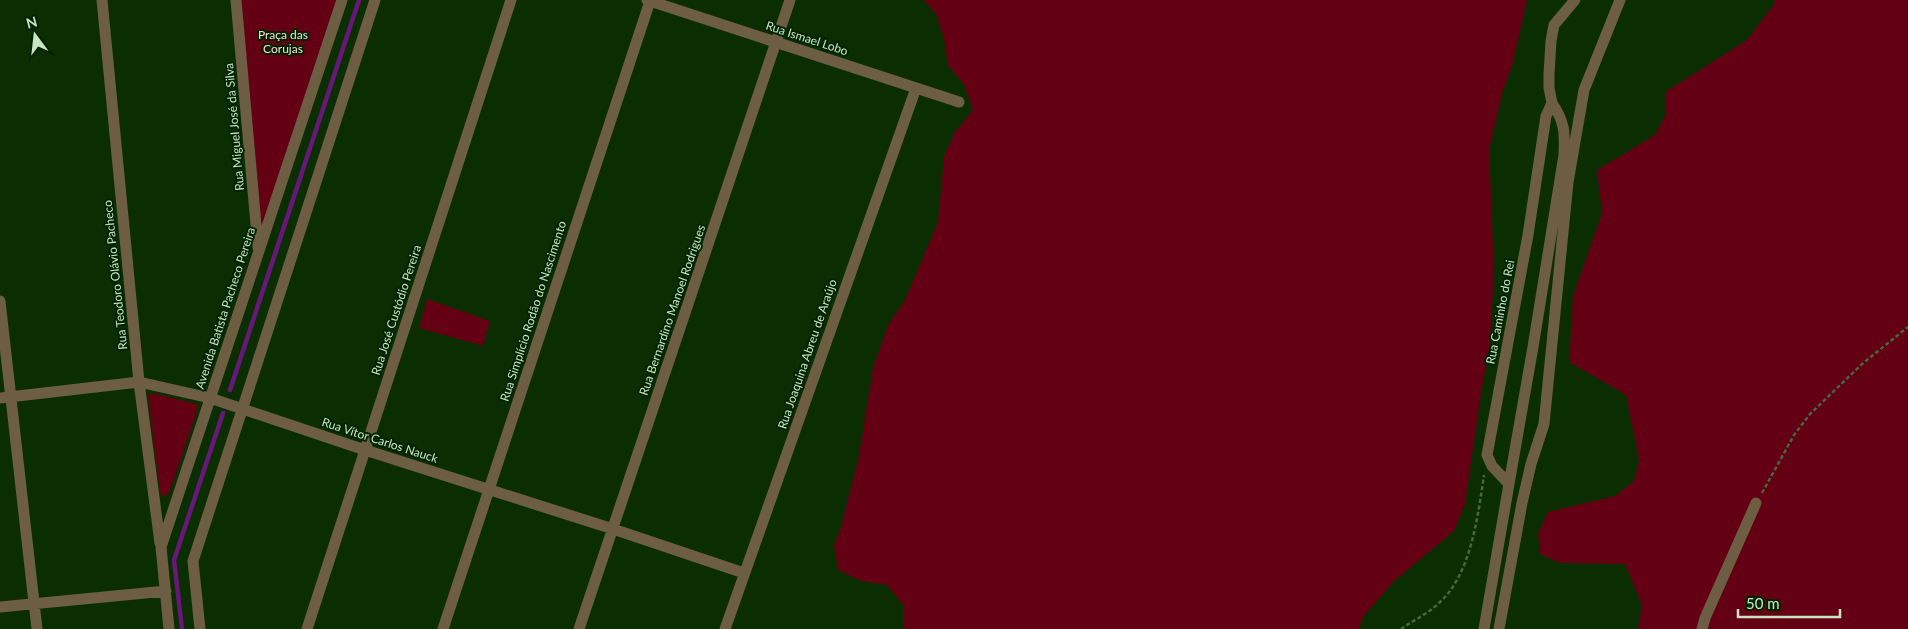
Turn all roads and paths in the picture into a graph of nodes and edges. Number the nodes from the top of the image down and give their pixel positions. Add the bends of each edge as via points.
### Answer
1 (102, 0) edge
2 (236, 0) edge
3 (342, 0) edge
4 (375, 0) edge
5 (511, 0) edge
6 (648, 0) edge
7 (790, 0) edge
8 (1575, 0) edge
9 (1620, 0) edge
10 (776, 42) junction
11 (916, 88) junction
12 (959, 102) dead end
13 (1552, 103) junction
14 (259, 252) junction
15 (0, 301) edge
16 (1908, 327) edge
17 (139, 382) junction
18 (5, 397) edge
19 (210, 398) junction
20 (243, 409) junction
21 (365, 450) junction
22 (1487, 455) junction
23 (1509, 484) junction
24 (489, 489) junction
25 (1756, 503) joint
26 (613, 529) junction
27 (161, 547) junction
28 (744, 573) junction
29 (166, 591) junction
30 (34, 604) junction
31 (0, 607) edge
32 (37, 629) edge
33 (170, 629) edge
34 (200, 629) edge
35 (307, 629) edge
36 (443, 629) edge
37 (579, 629) edge
38 (725, 629) edge
39 (1401, 629) edge
40 (1484, 629) edge
41 (1499, 629) edge
42 (1702, 629) edge

1 - 17 street, Rua Teodoro Olávio Pacheco
2 - 14 street, Rua Miguel José da Silva
3 - 14 street, Avenida Batista Pacheco Pereira
4 - 20 street
5 - 21 street, Rua José Custódio Pereira
6 - 10 street, Rua Ismael Lobo
6 - 24 street, Rua Simplício Rodão do Nascimento
7 - 10 street, Rua Bernardino Manoel Rodrigues
8 - 13 street, Rua Caminho do Rei via 1554,25 1552,33 1549,88
9 - 41 street via 1584,90 1568,182 1544,424 1522,503
10 - 11 street, Rua Ismael Lobo
10 - 26 street, Rua Bernardino Manoel Rodrigues
11 - 12 street, Rua Ismael Lobo
11 - 28 street, Rua Joaquina Abreu de Araújo
13 - 22 street, Rua Caminho do Rei via 1546,116 1528,235
13 - 23 street via 1560,114 1565,132 1564,155
14 - 19 street, Avenida Batista Pacheco Pereira
15 - 18 street
16 - 25 path via 1836,387 1810,414 1794,435
17 - 18 street, Rua Vítor Carlos Nauck
17 - 19 street, Rua Vítor Carlos Nauck
17 - 27 street, Rua Teodoro Olávio Pacheco
18 - 30 street
19 - 20 street, Rua Vítor Carlos Nauck
19 - 27 street, Avenida Batista Pacheco Pereira
20 - 21 street, Rua Vítor Carlos Nauck
20 - 34 street via 193,561
21 - 24 street, Rua Vítor Carlos Nauck
21 - 35 street, Rua José Custódio Pereira
22 - 23 street via 1492,466
22 - 39 path via 1478,517 1458,578 1440,602
23 - 40 street
24 - 26 street, Rua Vítor Carlos Nauck
24 - 36 street, Rua Simplício Rodão do Nascimento
25 - 42 street
26 - 28 street, Rua Vítor Carlos Nauck
26 - 37 street, Rua Bernardino Manoel Rodrigues
27 - 29 street, Avenida Batista Pacheco Pereira
28 - 38 street, Rua Joaquina Abreu de Araújo
29 - 30 street
29 - 33 street, Avenida Batista Pacheco Pereira
30 - 31 street
30 - 32 street

